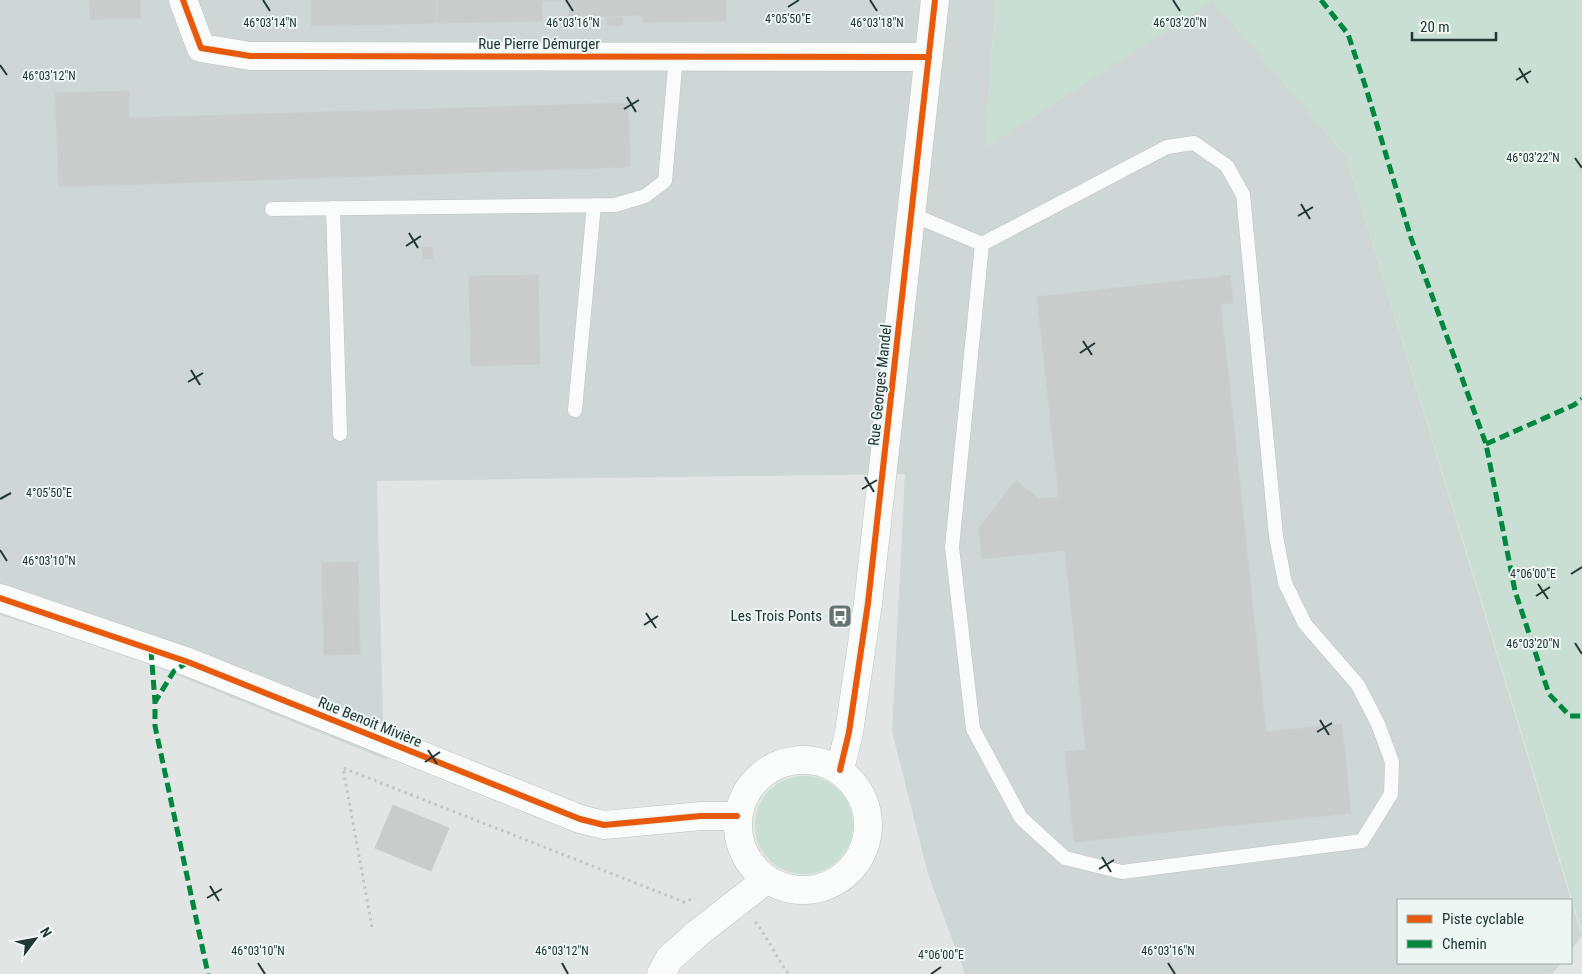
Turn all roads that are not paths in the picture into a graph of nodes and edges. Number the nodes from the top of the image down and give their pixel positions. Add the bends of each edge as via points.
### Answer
1 (183, 0) edge
2 (935, 0) edge
3 (676, 56) junction
4 (929, 57) junction
5 (594, 205) junction
6 (333, 208) junction
7 (272, 209) dead end
8 (911, 214) junction
9 (982, 244) junction
10 (575, 410) dead end
11 (340, 434) dead end
12 (0, 598) edge
13 (840, 770) junction
14 (737, 816) junction
15 (766, 880) junction
16 (661, 974) edge

1 - 3 street, Rue Pierre Démurger via 202,48 250,56
2 - 4 street, Rue Georges Mandel
3 - 4 street, Rue Pierre Démurger
3 - 5 lane via 665,181 644,196 615,205
4 - 8 street, Rue Georges Mandel
5 - 6 lane
5 - 10 lane
6 - 7 lane
6 - 11 lane
8 - 9 lane
8 - 13 street, Rue Georges Mandel via 868,603 849,732
9 - 9 lane via 952,547 973,729 1022,818 1065,858 1122,872 1362,841 1392,794 1392,762 1378,724 1358,685 1305,624 1285,583 1276,536 1243,195 1228,166 1194,143 1167,147
12 - 14 street, Rue Benoit Mivière via 188,662 580,819 604,825
13 - 14 street via 804,759 785,761 767,769 753,782
13 - 15 street via 856,786 866,807 869,830 863,852 850,871 832,885 810,891 787,889
14 - 15 street via 742,852 752,868
15 - 16 street via 698,933 669,959

